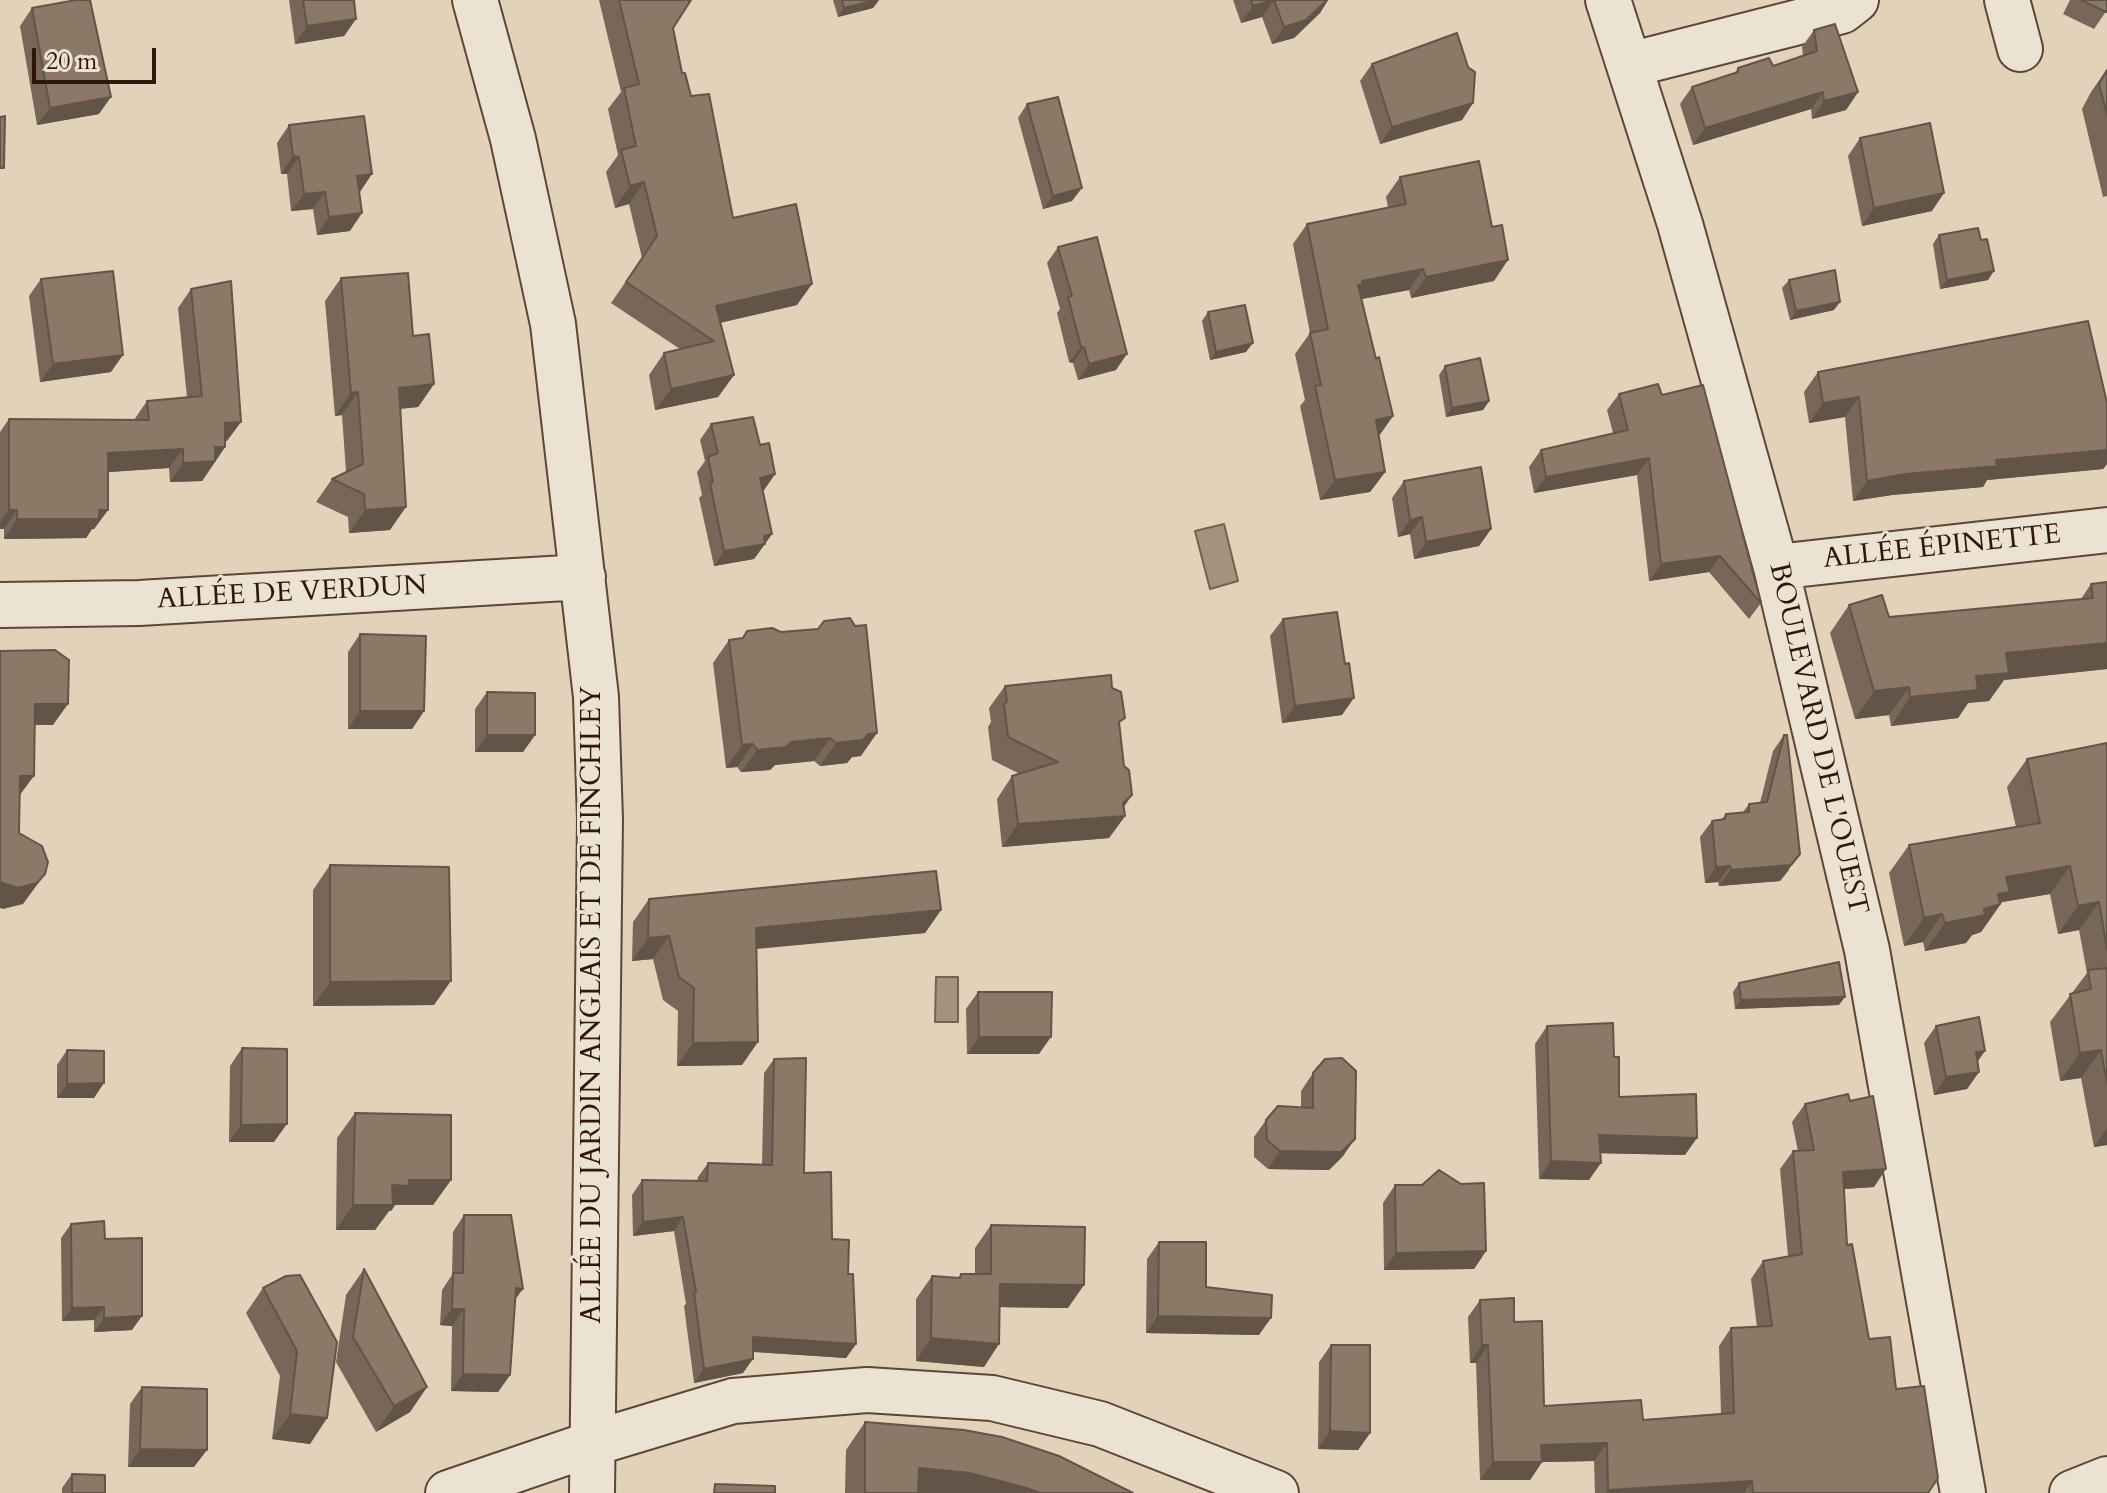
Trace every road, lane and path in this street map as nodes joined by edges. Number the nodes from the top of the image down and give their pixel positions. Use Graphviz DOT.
graph roads {
  1 [pos="475,0"];
  2 [pos="1608,0"];
  3 [pos="1856,0"];
  4 [pos="2007,0"];
  5 [pos="2020,49"];
  6 [pos="1629,65"];
  7 [pos="2107,530"];
  8 [pos="1776,567"];
  9 [pos="583,577"];
  10 [pos="0,605"];
  11 [pos="594,1443"];
  12 [pos="2107,1479"];
  13 [pos="448,1493"];
  14 [pos="592,1493"];
  15 [pos="1276,1493"];
  16 [pos="1963,1493"];
  17 [pos="2072,1493"];
  1 -- 9 [label="street, ALLÉE DU JARDIN ANGLAIS ET DE FINCHLEY"];
  2 -- 6 [label="street, BOULEVARD DE L'OUEST"];
  3 -- 6 [label="street"];
  4 -- 5 [label="street"];
  6 -- 8 [label="street, BOULEVARD DE L'OUEST"];
  7 -- 8 [label="street, ALLÉE ÉPINETTE"];
  8 -- 16 [label="street, BOULEVARD DE L'OUEST"];
  9 -- 10 [label="street, ALLÉE DE VERDUN"];
  9 -- 11 [label="street, ALLÉE DU JARDIN ANGLAIS ET DE FINCHLEY"];
  11 -- 13 [label="street"];
  11 -- 14 [label="street, ALLÉE DU JARDIN ANGLAIS ET DE FINCHLEY"];
  11 -- 15 [label="street"];
  12 -- 17 [label="street"];
}
